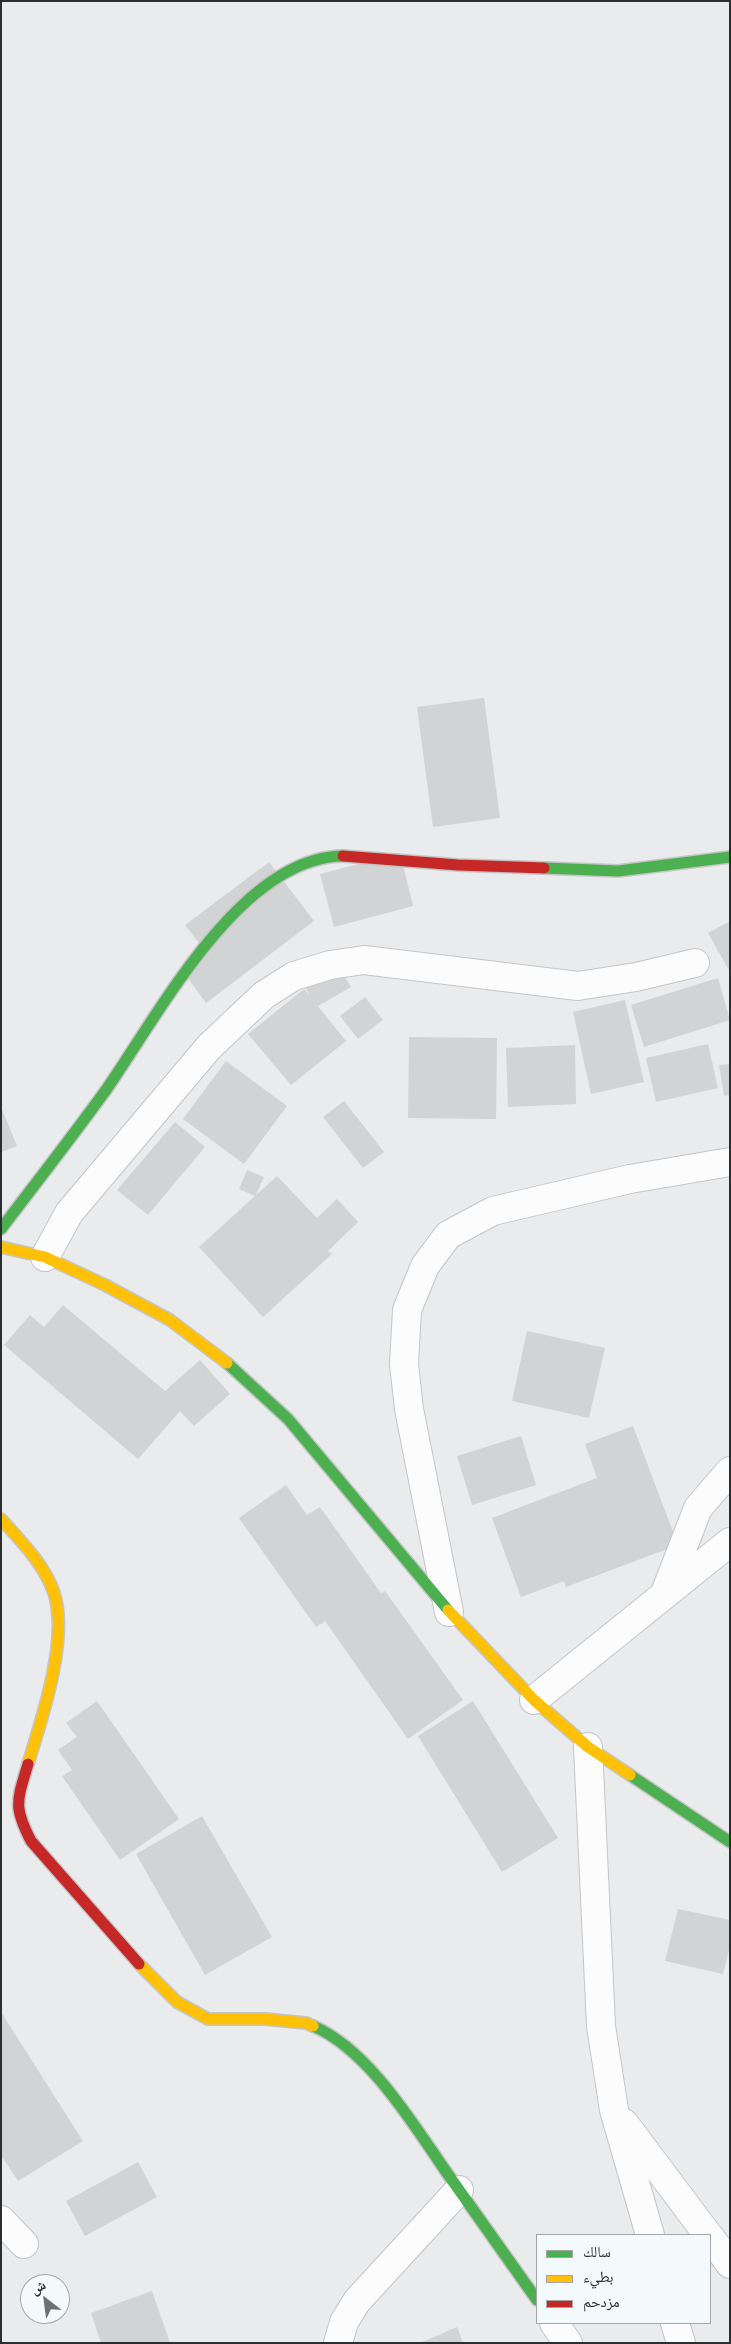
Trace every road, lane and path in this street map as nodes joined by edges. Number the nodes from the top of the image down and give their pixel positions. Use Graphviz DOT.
graph roads {
  1 [pos="730,857"];
  2 [pos="695,963"];
  3 [pos="730,1162"];
  4 [pos="1,1229"];
  5 [pos="1,1248"];
  6 [pos="45,1257"];
  7 [pos="730,1471"];
  8 [pos="1,1520"];
  9 [pos="730,1542"];
  10 [pos="665,1594"];
  11 [pos="449,1612"];
  12 [pos="534,1700"];
  13 [pos="588,1747"];
  14 [pos="730,1842"];
  15 [pos="614,2110"];
  16 [pos="460,2190"];
  17 [pos="1,2220"];
  18 [pos="650,2234"];
  19 [pos="707,2234"];
  20 [pos="711,2239"];
  21 [pos="24,2244"];
  22 [pos="730,2264"];
  23 [pos="536,2299"];
  24 [pos="555,2324"];
  25 [pos="676,2324"];
  26 [pos="338,2343"];
  27 [pos="568,2343"];
  28 [pos="681,2343"];
  1 -- 4 [label="street"];
  2 -- 6 [label="street"];
  3 -- 11 [label="street"];
  5 -- 6 [label="street"];
  6 -- 11 [label="street"];
  7 -- 10 [label="street"];
  8 -- 16 [label="street"];
  9 -- 10 [label="street"];
  10 -- 12 [label="street"];
  11 -- 12 [label="street"];
  12 -- 13 [label="street"];
  13 -- 14 [label="street"];
  13 -- 15 [label="street"];
  15 -- 18 [label="street"];
  15 -- 19 [label="street"];
  16 -- 23 [label="street"];
  16 -- 26 [label="street"];
  17 -- 21 [label="street"];
  20 -- 22 [label="street"];
  24 -- 27 [label="street"];
  25 -- 28 [label="street"];
}
